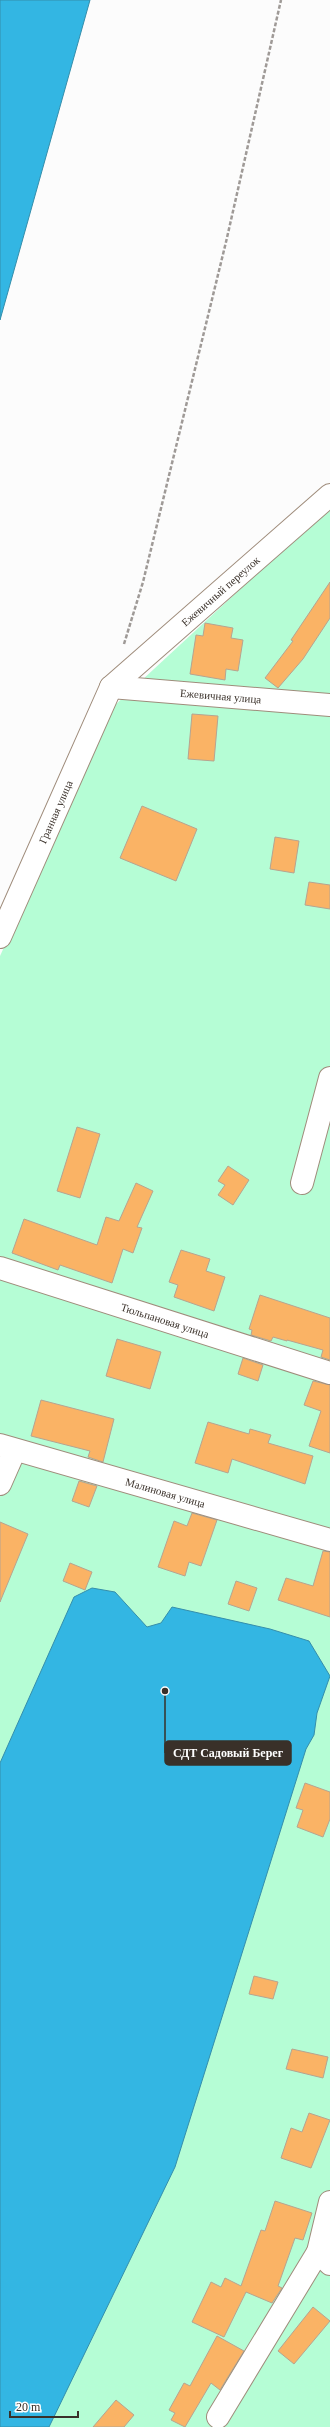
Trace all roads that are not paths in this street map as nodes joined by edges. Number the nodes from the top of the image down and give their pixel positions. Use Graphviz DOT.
graph roads {
  1 [pos="330,495"];
  2 [pos="111,687"];
  3 [pos="330,705"];
  4 [pos="0,937"];
  5 [pos="330,1078"];
  6 [pos="302,1183"];
  7 [pos="0,1268"];
  8 [pos="330,1373"];
  9 [pos="8,1447"];
  10 [pos="0,1484"];
  11 [pos="330,1540"];
  12 [pos="330,2202"];
  13 [pos="324,2258"];
  14 [pos="218,2417"];
  1 -- 2 [label="street, Ежевичный переулок"];
  2 -- 3 [label="street, Ежевичная улица"];
  2 -- 4 [label="street, Гранная улица"];
  5 -- 6 [label="street"];
  7 -- 8 [label="street, Тюльпановая улица"];
  9 -- 10 [label="street"];
  9 -- 11 [label="street, Малиновая улица"];
  12 -- 13 [label="street"];
  13 -- 14 [label="street"];
}
